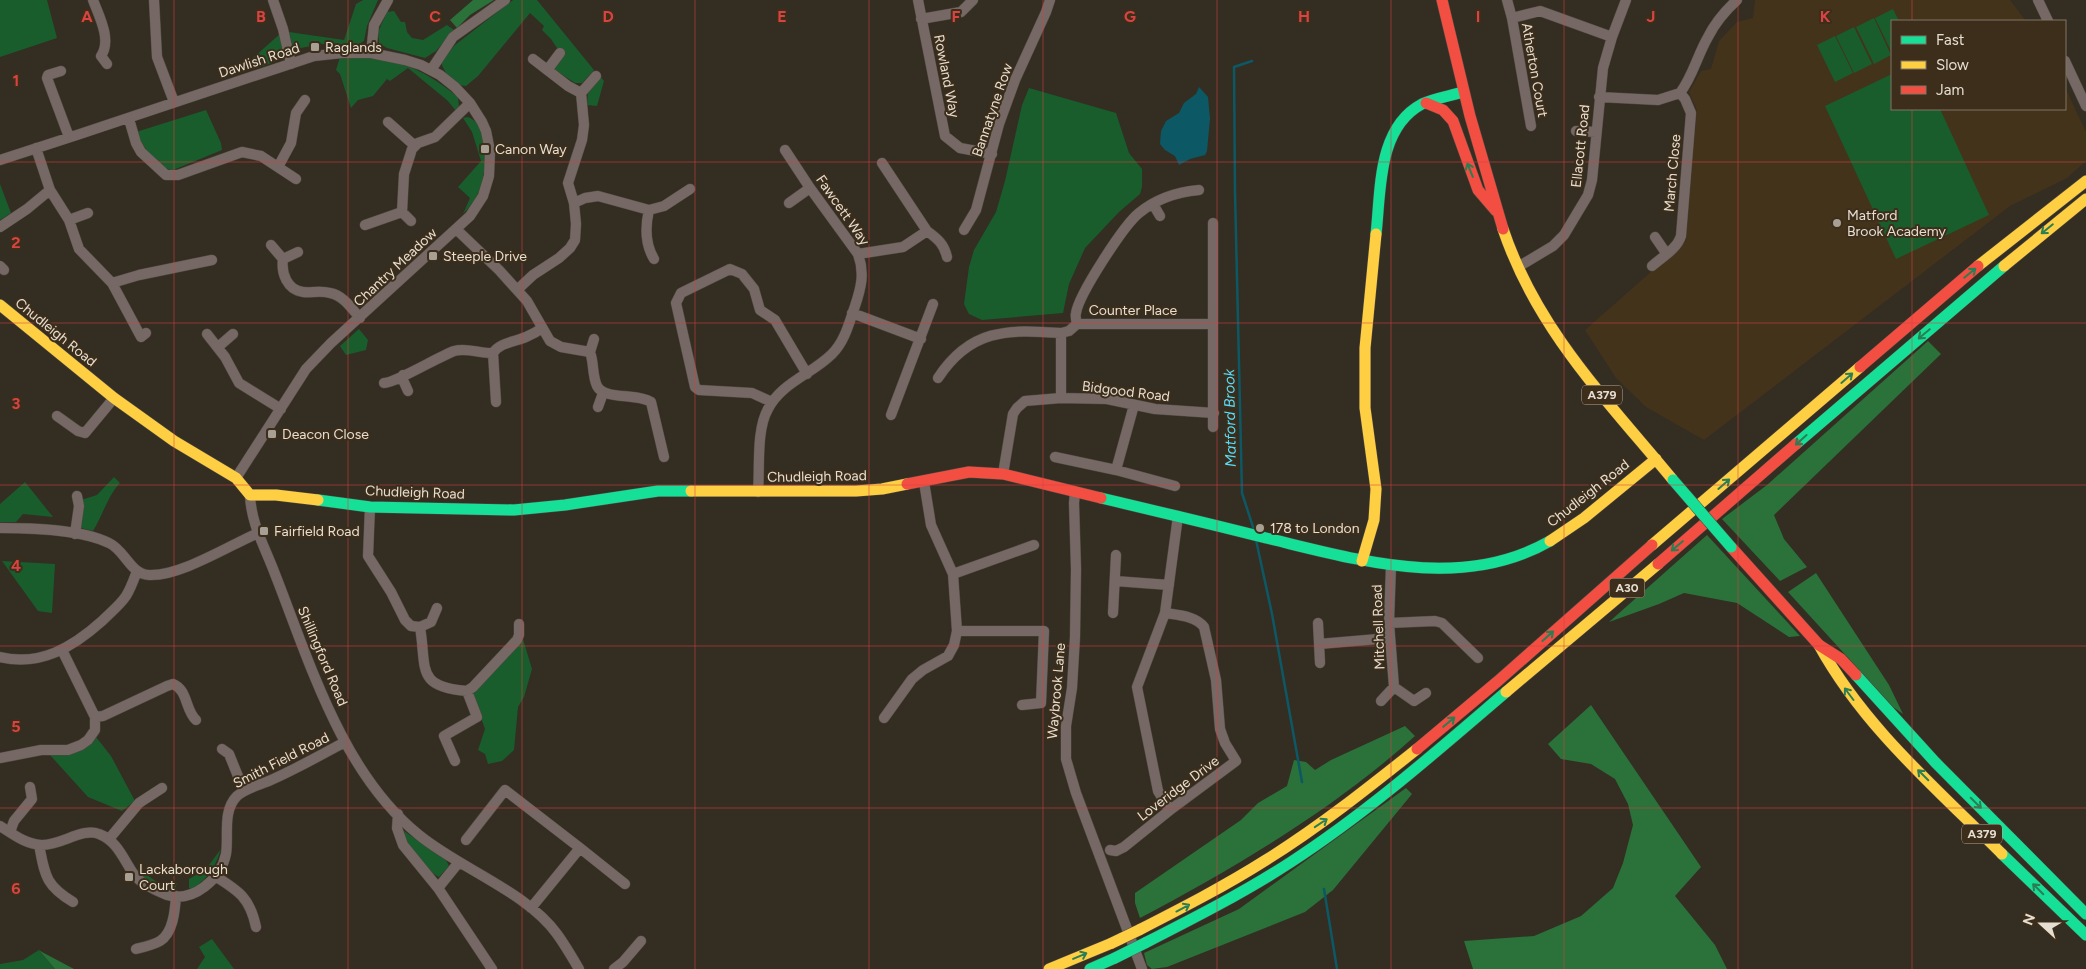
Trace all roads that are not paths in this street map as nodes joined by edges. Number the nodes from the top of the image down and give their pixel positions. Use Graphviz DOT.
graph roads {
  1 [pos="93,0"];
  2 [pos="154,0"];
  3 [pos="273,0"];
  4 [pos="388,0"];
  5 [pos="505,0"];
  6 [pos="918,0"];
  7 [pos="973,0"];
  8 [pos="1050,0"];
  9 [pos="1442,0"];
  10 [pos="1507,0"];
  11 [pos="1626,0"];
  12 [pos="1737,0"];
  13 [pos="2038,0"];
  14 [pos="1512,18"];
  15 [pos="921,19"];
  16 [pos="2048,20"];
  17 [pos="1612,37"];
  18 [pos="371,53"];
  19 [pos="560,53"];
  20 [pos="533,59"];
  21 [pos="2066,63"];
  22 [pos="107,64"];
  23 [pos="290,64"];
  24 [pos="548,69"];
  25 [pos="431,70"];
  26 [pos="61,71"];
  27 [pos="596,76"];
  28 [pos="581,92"];
  29 [pos="1463,92"];
  30 [pos="1680,93"];
  31 [pos="1599,97"];
  32 [pos="305,100"];
  33 [pos="174,102"];
  34 [pos="470,103"];
  35 [pos="1426,103"];
  36 [pos="2086,106"];
  37 [pos="129,119"];
  38 [pos="388,122"];
  39 [pos="1531,126"];
  40 [pos="1576,130"];
  41 [pos="1596,132"];
  42 [pos="69,137"];
  43 [pos="415,146"];
  44 [pos="36,148"];
  45 [pos="785,150"];
  46 [pos="992,154"];
  47 [pos="0,160"];
  48 [pos="882,163"];
  49 [pos="278,168"];
  50 [pos="296,179"];
  51 [pos="2086,181"];
  52 [pos="810,188"];
  53 [pos="690,189"];
  54 [pos="50,190"];
  55 [pos="1199,190"];
  56 [pos="2086,199"];
  57 [pos="574,203"];
  58 [pos="789,203"];
  59 [pos="1153,204"];
  60 [pos="649,210"];
  61 [pos="1496,211"];
  62 [pos="402,212"];
  63 [pos="88,213"];
  64 [pos="1160,216"];
  65 [pos="69,220"];
  66 [pos="411,221"];
  67 [pos="1213,223"];
  68 [pos="365,225"];
  69 [pos="0,227"];
  70 [pos="456,229"];
  71 [pos="964,230"];
  72 [pos="927,231"];
  73 [pos="1655,238"];
  74 [pos="271,245"];
  75 [pos="298,252"];
  76 [pos="1666,253"];
  77 [pos="858,254"];
  78 [pos="947,257"];
  79 [pos="283,259"];
  80 [pos="654,259"];
  81 [pos="212,260"];
  82 [pos="1652,266"];
  83 [pos="1518,267"];
  84 [pos="112,283"];
  85 [pos="517,290"];
  86 [pos="933,304"];
  87 [pos="0,306"];
  88 [pos="852,313"];
  89 [pos="360,318"];
  90 [pos="1077,324"];
  91 [pos="1213,324"];
  92 [pos="542,328"];
  93 [pos="146,333"];
  94 [pos="1061,333"];
  95 [pos="207,334"];
  96 [pos="233,334"];
  97 [pos="594,339"];
  98 [pos="921,339"];
  99 [pos="218,347"];
  100 [pos="590,352"];
  101 [pos="492,353"];
  102 [pos="807,374"];
  103 [pos="403,375"];
  104 [pos="938,378"];
  105 [pos="384,383"];
  106 [pos="408,391"];
  107 [pos="603,393"];
  108 [pos="114,398"];
  109 [pos="1061,398"];
  110 [pos="496,402"];
  111 [pos="772,402"];
  112 [pos="1134,405"];
  113 [pos="598,406"];
  114 [pos="281,409"];
  115 [pos="1214,413"];
  116 [pos="891,415"];
  117 [pos="57,416"];
  118 [pos="1213,427"];
  119 [pos="664,457"];
  120 [pos="1055,458"];
  121 [pos="1656,458"];
  122 [pos="1116,470"];
  123 [pos="1003,474"];
  124 [pos="236,478"];
  125 [pos="924,482"];
  126 [pos="1176,486"];
  127 [pos="758,492"];
  128 [pos="1076,492"];
  129 [pos="250,495"];
  130 [pos="78,496"];
  131 [pos="370,507"];
  132 [pos="1178,516"];
  133 [pos="0,528"];
  134 [pos="258,533"];
  135 [pos="75,534"];
  136 [pos="1034,545"];
  137 [pos="1116,555"];
  138 [pos="1362,561"];
  139 [pos="1391,566"];
  140 [pos="137,571"];
  141 [pos="953,574"];
  142 [pos="1115,581"];
  143 [pos="1169,584"];
  144 [pos="437,608"];
  145 [pos="1113,613"];
  146 [pos="1166,613"];
  147 [pos="1318,623"];
  148 [pos="1389,623"];
  149 [pos="519,624"];
  150 [pos="420,627"];
  151 [pos="957,630"];
  152 [pos="1390,638"];
  153 [pos="1319,644"];
  154 [pos="1819,645"];
  155 [pos="62,650"];
  156 [pos="0,657"];
  157 [pos="1478,658"];
  158 [pos="1320,663"];
  159 [pos="1394,687"];
  160 [pos="467,691"];
  161 [pos="1426,693"];
  162 [pos="1381,701"];
  163 [pos="1022,705"];
  164 [pos="96,717"];
  165 [pos="884,718"];
  166 [pos="196,720"];
  167 [pos="345,742"];
  168 [pos="222,748"];
  169 [pos="0,758"];
  170 [pos="455,761"];
  171 [pos="30,787"];
  172 [pos="162,788"];
  173 [pos="244,791"];
  174 [pos="1170,810"];
  175 [pos="398,814"];
  176 [pos="0,826"];
  177 [pos="10,832"];
  178 [pos="109,839"];
  179 [pos="466,840"];
  180 [pos="39,845"];
  181 [pos="580,848"];
  182 [pos="1110,850"];
  183 [pos="460,862"];
  184 [pos="215,876"];
  185 [pos="624,884"];
  186 [pos="438,888"];
  187 [pos="176,896"];
  188 [pos="73,902"];
  189 [pos="531,908"];
  190 [pos="2086,914"];
  191 [pos="256,927"];
  192 [pos="2086,935"];
  193 [pos="641,940"];
  194 [pos="136,949"];
  195 [pos="492,969"];
  196 [pos="579,969"];
  197 [pos="614,969"];
  198 [pos="1049,969"];
  199 [pos="1090,969"];
  200 [pos="1142,969"];
  1 -- 22 [label="street"];
  2 -- 33 [label="street"];
  3 -- 23 [label="street"];
  4 -- 18 [label="street"];
  5 -- 25 [label="street"];
  6 -- 15 [label="street, Rowland Way"];
  7 -- 15 [label="street"];
  8 -- 46 [label="street, Bannatyne Row"];
  9 -- 29 [label="main road, A379"];
  10 -- 14 [label="street, Atherton Court"];
  11 -- 17 [label="street, Ellacott Road"];
  12 -- 30 [label="street"];
  13 -- 16 [label="street"];
  14 -- 17 [label="street"];
  14 -- 39 [label="street, Atherton Court"];
  15 -- 46 [label="street, Rowland Way"];
  17 -- 31 [label="street, Ellacott Road"];
  18 -- 23 [label="street, Dawlish Road"];
  18 -- 25 [label="street, Dawlish Road"];
  19 -- 24 [label="street"];
  20 -- 24 [label="street"];
  21 -- 36 [label="street"];
  23 -- 33 [label="street, Dawlish Road"];
  24 -- 28 [label="street"];
  25 -- 34 [label="street, Chantry Meadow"];
  26 -- 42 [label="street"];
  27 -- 28 [label="street"];
  28 -- 57 [label="street"];
  29 -- 35 [label="main road"];
  29 -- 61 [label="main road, A379"];
  30 -- 31 [label="street"];
  30 -- 76 [label="street, March Close"];
  31 -- 41 [label="street, Ellacott Road"];
  32 -- 49 [label="street"];
  33 -- 37 [label="street, Dawlish Road"];
  34 -- 43 [label="street"];
  34 -- 70 [label="street, Chantry Meadow"];
  61 -- 35 [label="main road, one-way"];
  35 -- 138 [label="main road"];
  37 -- 42 [label="street, Dawlish Road"];
  37 -- 49 [label="street"];
  38 -- 43 [label="street"];
  40 -- 41 [label="street"];
  41 -- 83 [label="street, Ellacott Road"];
  42 -- 44 [label="street, Dawlish Road"];
  43 -- 62 [label="street"];
  44 -- 47 [label="street, Dawlish Road"];
  44 -- 54 [label="street"];
  45 -- 52 [label="street, Fawcett Way"];
  46 -- 71 [label="street, Bannatyne Row"];
  48 -- 72 [label="street"];
  49 -- 50 [label="street"];
  198 -- 51 [label="main road, A30, one-way, bridge"];
  52 -- 58 [label="street"];
  52 -- 77 [label="street, Fawcett Way"];
  53 -- 60 [label="street"];
  54 -- 65 [label="street"];
  54 -- 69 [label="street"];
  55 -- 59 [label="street"];
  56 -- 199 [label="main road, A30, one-way, bridge"];
  57 -- 60 [label="street"];
  57 -- 85 [label="street"];
  59 -- 64 [label="street"];
  59 -- 90 [label="street"];
  60 -- 80 [label="street"];
  61 -- 83 [label="main road, A379"];
  62 -- 66 [label="street"];
  62 -- 68 [label="street"];
  63 -- 65 [label="street"];
  65 -- 84 [label="street"];
  67 -- 91 [label="street"];
  70 -- 85 [label="street"];
  70 -- 89 [label="street, Chantry Meadow"];
  72 -- 77 [label="street"];
  72 -- 78 [label="street"];
  73 -- 76 [label="street"];
  74 -- 79 [label="street"];
  75 -- 79 [label="street"];
  76 -- 82 [label="street, March Close"];
  77 -- 88 [label="street, Fawcett Way"];
  79 -- 89 [label="street"];
  81 -- 84 [label="street"];
  83 -- 121 [label="main road, A379"];
  84 -- 93 [label="street"];
  85 -- 92 [label="street"];
  86 -- 98 [label="street"];
  87 -- 108 [label="main road, Chudleigh Road"];
  88 -- 98 [label="street"];
  88 -- 102 [label="street, Fawcett Way"];
  89 -- 114 [label="street, Chantry Meadow"];
  90 -- 91 [label="street, Counter Place"];
  90 -- 94 [label="street, Counter Place"];
  91 -- 115 [label="street"];
  92 -- 100 [label="street"];
  92 -- 101 [label="street"];
  94 -- 104 [label="street"];
  94 -- 109 [label="street"];
  95 -- 99 [label="street"];
  96 -- 99 [label="street"];
  97 -- 100 [label="street"];
  98 -- 116 [label="street"];
  99 -- 114 [label="street"];
  100 -- 107 [label="street"];
  101 -- 103 [label="street"];
  101 -- 110 [label="street"];
  102 -- 111 [label="street, Fawcett Way"];
  102 -- 111 [label="street"];
  103 -- 105 [label="street"];
  103 -- 106 [label="street"];
  107 -- 113 [label="street"];
  107 -- 119 [label="street"];
  108 -- 117 [label="street"];
  108 -- 124 [label="main road, Chudleigh Road"];
  109 -- 112 [label="street, Bidgood Road"];
  109 -- 123 [label="street, Bidgood Road"];
  111 -- 127 [label="street, Fawcett Way"];
  112 -- 115 [label="street, Bidgood Road"];
  112 -- 122 [label="street"];
  114 -- 124 [label="street, Chantry Meadow"];
  115 -- 118 [label="street"];
  120 -- 122 [label="street"];
  121 -- 139 [label="main road, Chudleigh Road"];
  121 -- 154 [label="main road, A379, bridge"];
  122 -- 126 [label="street"];
  123 -- 125 [label="main road, Chudleigh Road"];
  123 -- 128 [label="main road, Chudleigh Road"];
  124 -- 129 [label="main road, Chudleigh Road"];
  125 -- 127 [label="main road, Chudleigh Road"];
  125 -- 141 [label="street"];
  127 -- 131 [label="main road, Chudleigh Road"];
  128 -- 132 [label="main road, Chudleigh Road"];
  128 -- 200 [label="street, Waybrook Lane"];
  129 -- 131 [label="main road, Chudleigh Road"];
  129 -- 134 [label="street, Shillingford Road"];
  130 -- 135 [label="street"];
  131 -- 150 [label="street"];
  132 -- 138 [label="main road, Chudleigh Road"];
  132 -- 143 [label="street"];
  133 -- 135 [label="street"];
  134 -- 140 [label="street"];
  134 -- 167 [label="street, Shillingford Road"];
  135 -- 140 [label="street"];
  136 -- 141 [label="street"];
  137 -- 142 [label="street"];
  138 -- 139 [label="main road, Chudleigh Road"];
  139 -- 148 [label="street, Mitchell Road"];
  140 -- 155 [label="street"];
  141 -- 151 [label="street"];
  142 -- 143 [label="street"];
  142 -- 145 [label="street"];
  143 -- 146 [label="street"];
  144 -- 150 [label="street"];
  146 -- 174 [label="street"];
  146 -- 174 [label="street, Loveridge Drive"];
  147 -- 153 [label="street"];
  148 -- 152 [label="street, Mitchell Road"];
  148 -- 157 [label="street"];
  149 -- 160 [label="street"];
  150 -- 160 [label="street"];
  151 -- 163 [label="street"];
  151 -- 165 [label="street"];
  152 -- 153 [label="street"];
  152 -- 159 [label="street, Mitchell Road"];
  153 -- 158 [label="street"];
  154 -- 190 [label="main road, A379, one-way"];
  192 -- 154 [label="main road, A379, one-way"];
  155 -- 156 [label="street"];
  155 -- 164 [label="street"];
  159 -- 161 [label="street, Mitchell Road"];
  159 -- 162 [label="street, Mitchell Road"];
  160 -- 170 [label="street"];
  164 -- 166 [label="street"];
  164 -- 169 [label="street"];
  167 -- 173 [label="street, Smith Field Road"];
  167 -- 175 [label="street, Shillingford Road"];
  168 -- 173 [label="street"];
  171 -- 177 [label="street"];
  172 -- 178 [label="street"];
  173 -- 184 [label="street, Smith Field Road"];
  174 -- 182 [label="street, Loveridge Drive"];
  175 -- 183 [label="street, Shillingford Road"];
  175 -- 186 [label="street"];
  176 -- 177 [label="street"];
  177 -- 180 [label="street"];
  178 -- 180 [label="street"];
  178 -- 187 [label="street"];
  179 -- 181 [label="street"];
  180 -- 188 [label="street"];
  181 -- 185 [label="street"];
  181 -- 189 [label="street"];
  183 -- 186 [label="street"];
  183 -- 189 [label="street, Shillingford Road"];
  184 -- 187 [label="street, Smith Field Road"];
  184 -- 191 [label="street"];
  186 -- 195 [label="street"];
  187 -- 194 [label="street"];
  189 -- 196 [label="street, Shillingford Road"];
  193 -- 197 [label="street"];
}
